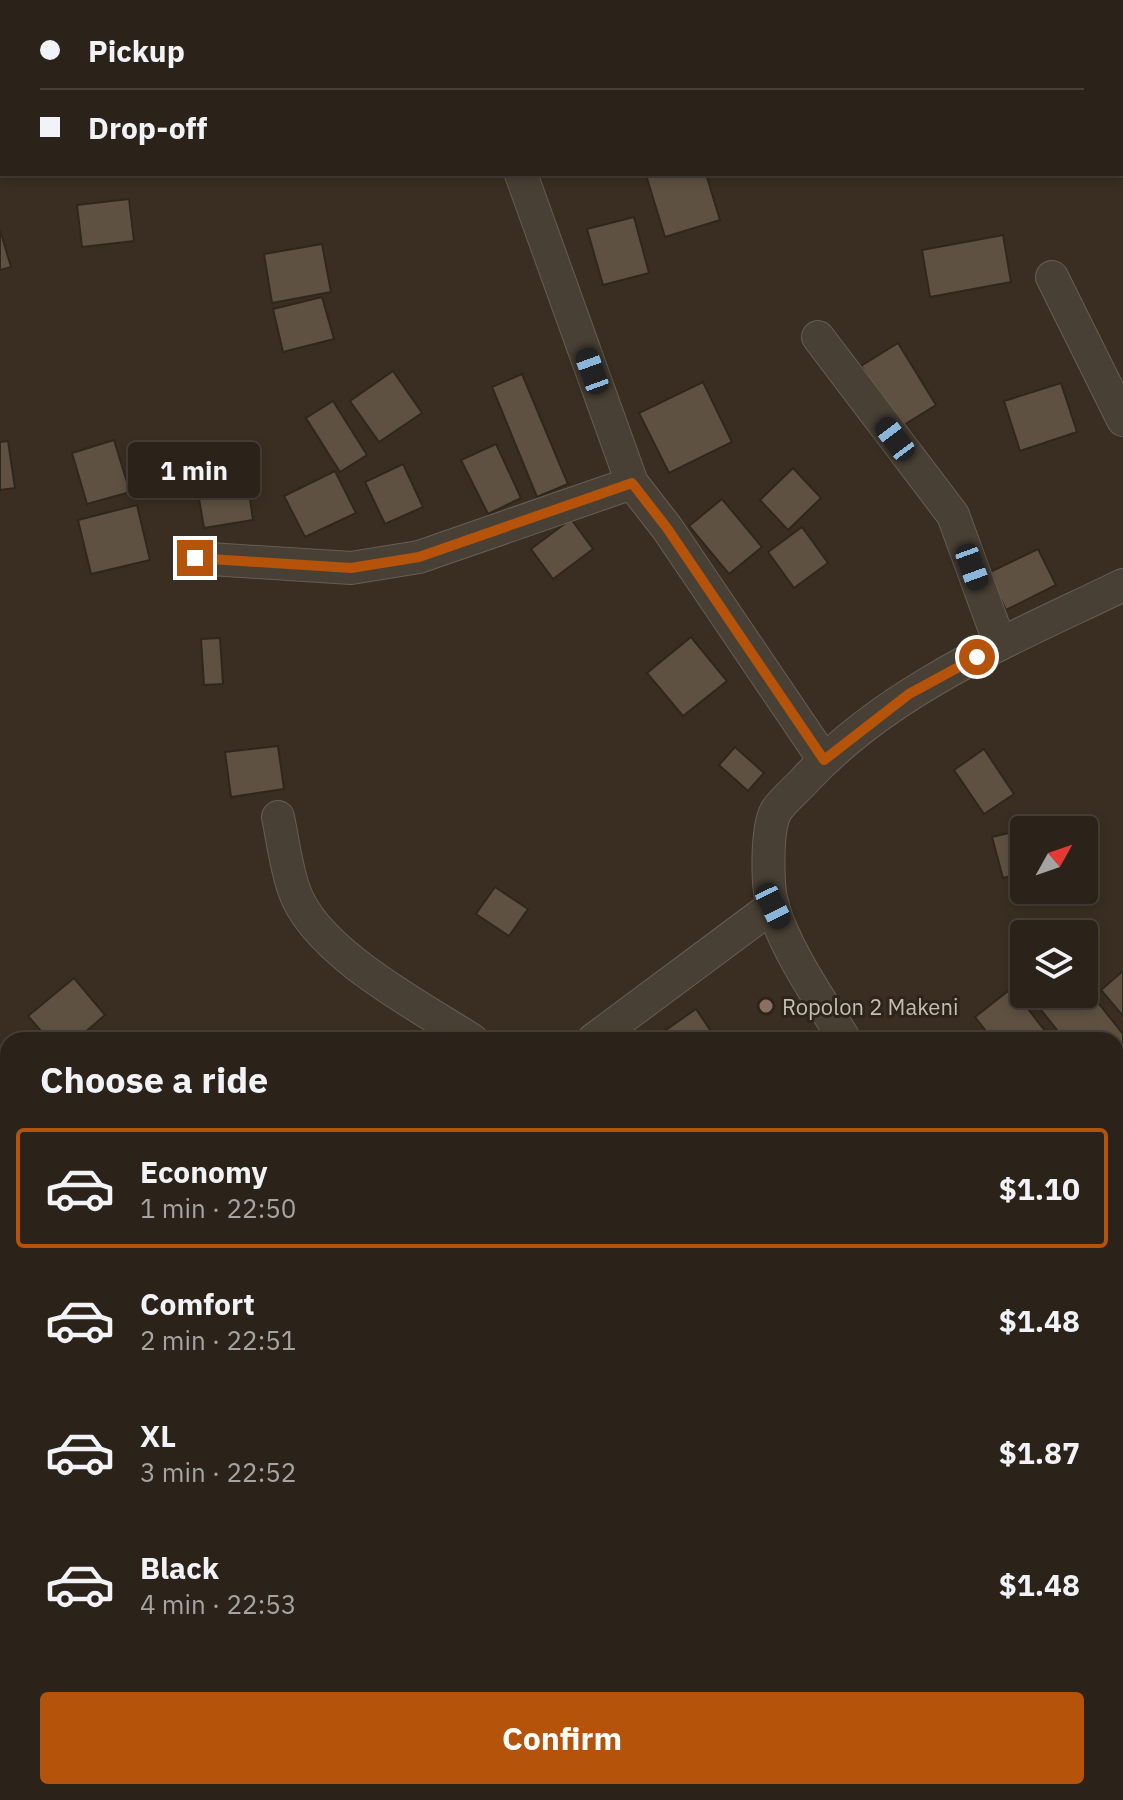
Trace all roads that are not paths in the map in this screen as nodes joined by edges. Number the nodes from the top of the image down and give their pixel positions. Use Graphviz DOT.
graph roads {
  1 [pos="522,176"];
  2 [pos="1052,277"];
  3 [pos="818,337"];
  4 [pos="1123,420"];
  5 [pos="632,483"];
  6 [pos="195,558"];
  7 [pos="1123,585"];
  8 [pos="1000,644"];
  9 [pos="824,760"];
  10 [pos="278,817"];
  11 [pos="773,906"];
  12 [pos="460,1032"];
  13 [pos="604,1032"];
  14 [pos="840,1032"];
  1 -- 5 [label="street"];
  2 -- 4 [label="street"];
  3 -- 8 [label="street"];
  5 -- 6 [label="street"];
  5 -- 9 [label="street"];
  7 -- 8 [label="street"];
  8 -- 9 [label="street"];
  9 -- 11 [label="street"];
  10 -- 12 [label="street"];
  11 -- 13 [label="street"];
  11 -- 14 [label="street"];
}
